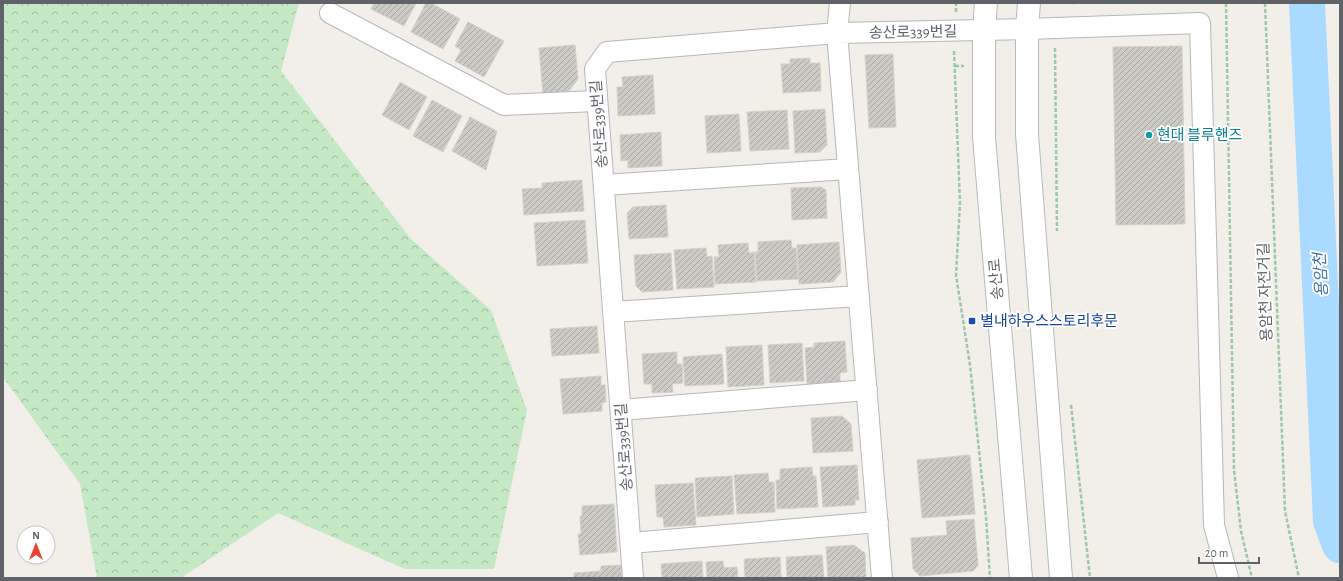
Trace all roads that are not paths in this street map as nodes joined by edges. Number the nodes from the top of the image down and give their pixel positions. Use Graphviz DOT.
graph roads {
  1 [pos="840,3"];
  2 [pos="986,3"];
  3 [pos="1029,3"];
  4 [pos="330,13"];
  5 [pos="1027,29"];
  6 [pos="984,30"];
  7 [pos="837,33"];
  8 [pos="597,101"];
  9 [pos="848,169"];
  10 [pos="604,185"];
  11 [pos="859,296"];
  12 [pos="613,312"];
  13 [pos="867,390"];
  14 [pos="621,410"];
  15 [pos="878,522"];
  16 [pos="631,543"];
  17 [pos="633,578"];
  18 [pos="882,578"];
  19 [pos="1021,578"];
  20 [pos="1061,578"];
  21 [pos="1228,578"];
  1 -- 7 [label="street"];
  2 -- 6 [label="street, 송산로"];
  3 -- 5 [label="street"];
  4 -- 8 [label="street"];
  5 -- 6 [label="street, 송산로339번길"];
  5 -- 20 [label="street"];
  5 -- 21 [label="street, 송산로339번길"];
  6 -- 7 [label="street, 송산로339번길"];
  6 -- 19 [label="street, 송산로"];
  7 -- 8 [label="street, 송산로339번길"];
  7 -- 9 [label="street"];
  8 -- 10 [label="street, 송산로339번길"];
  9 -- 10 [label="street"];
  9 -- 11 [label="street"];
  10 -- 12 [label="street, 송산로339번길"];
  11 -- 12 [label="street"];
  11 -- 13 [label="street"];
  12 -- 14 [label="street, 송산로339번길"];
  13 -- 14 [label="street"];
  13 -- 15 [label="street"];
  14 -- 16 [label="street, 송산로339번길"];
  15 -- 16 [label="street"];
  15 -- 18 [label="street"];
  16 -- 17 [label="street, 송산로339번길"];
}
